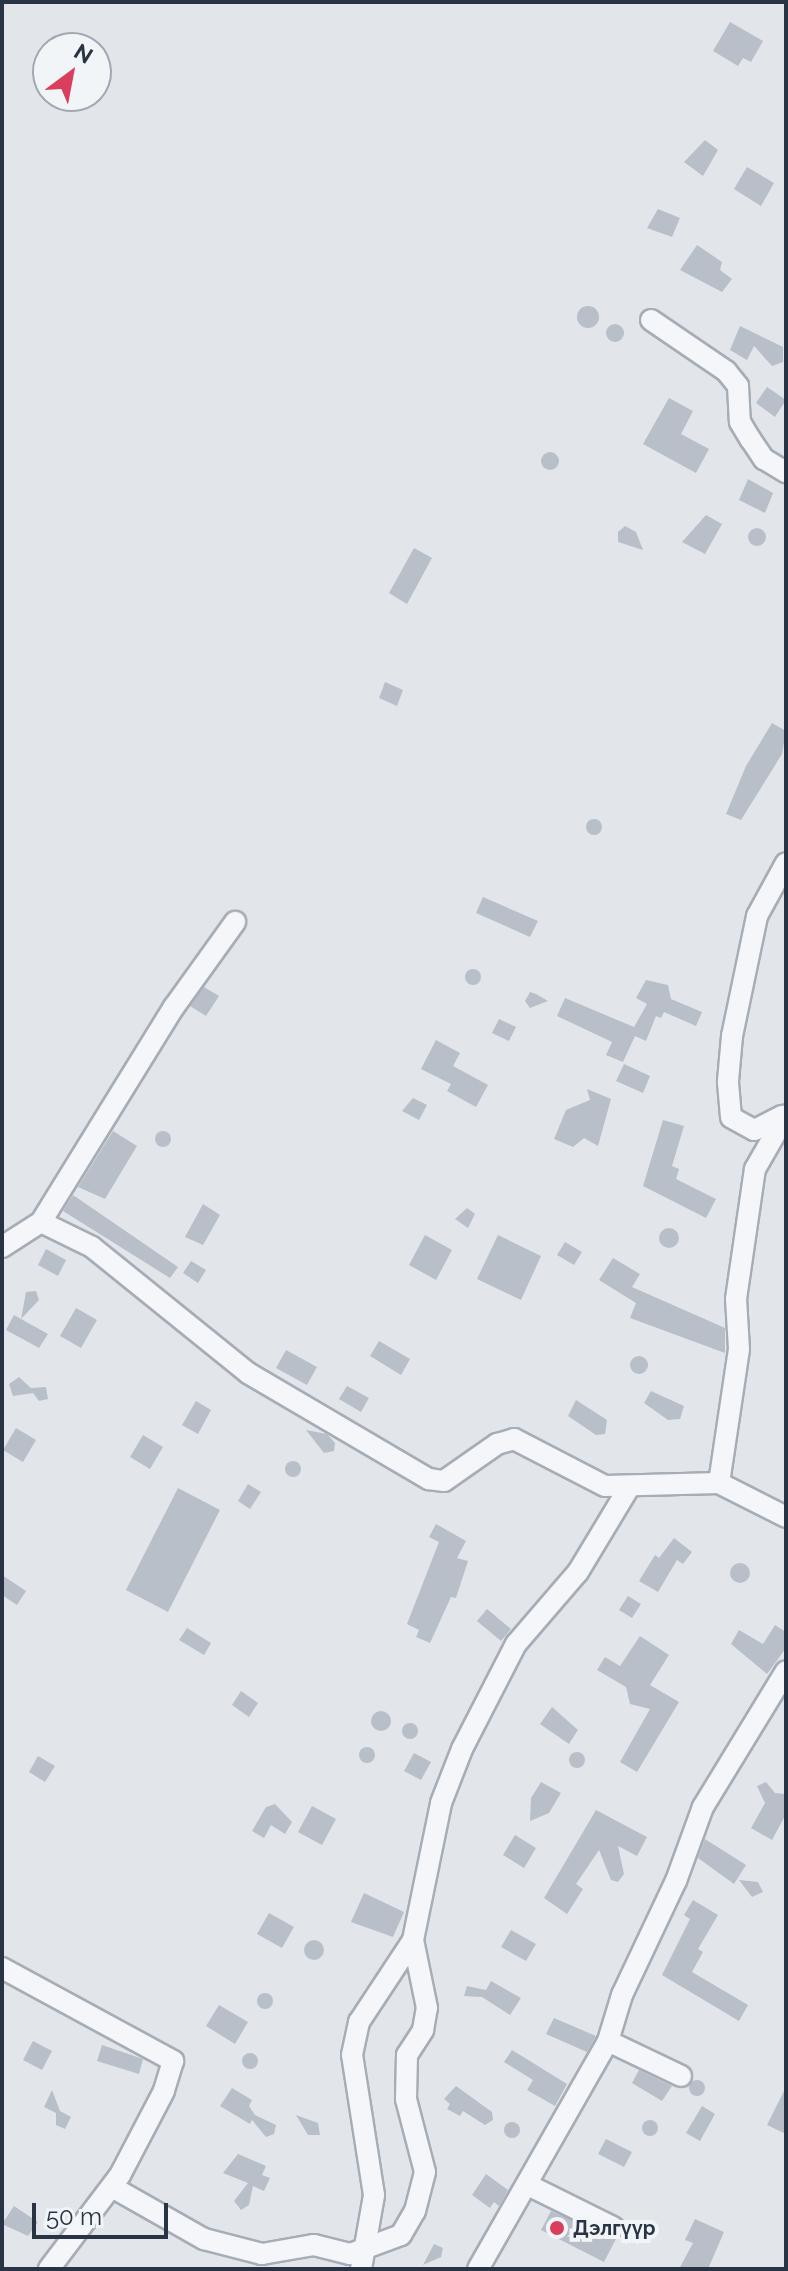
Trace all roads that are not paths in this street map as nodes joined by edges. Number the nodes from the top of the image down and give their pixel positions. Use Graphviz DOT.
graph roads {
  1 [pos="651,320"];
  2 [pos="786,472"];
  3 [pos="786,863"];
  4 [pos="235,922"];
  5 [pos="784,1115"];
  6 [pos="41,1222"];
  7 [pos="2,1247"];
  8 [pos="719,1483"];
  9 [pos="628,1489"];
  10 [pos="786,1517"];
  11 [pos="786,1671"];
  12 [pos="413,1940"];
  13 [pos="2,1968"];
  14 [pos="608,2041"];
  15 [pos="681,2076"];
  16 [pos="528,2185"];
  17 [pos="112,2187"];
  18 [pos="613,2227"];
  19 [pos="365,2248"];
  20 [pos="49,2269"];
  21 [pos="361,2269"];
  22 [pos="478,2269"];
  1 -- 2 [label="street"];
  3 -- 5 [label="street"];
  4 -- 6 [label="street"];
  5 -- 8 [label="street"];
  6 -- 7 [label="street"];
  6 -- 9 [label="street"];
  8 -- 9 [label="street"];
  8 -- 10 [label="street"];
  9 -- 12 [label="street"];
  11 -- 14 [label="street"];
  12 -- 19 [label="street"];
  12 -- 19 [label="street"];
  13 -- 17 [label="street"];
  14 -- 15 [label="street"];
  14 -- 16 [label="street"];
  16 -- 18 [label="street"];
  16 -- 22 [label="street"];
  17 -- 19 [label="street"];
  17 -- 20 [label="street"];
  19 -- 21 [label="street"];
}
